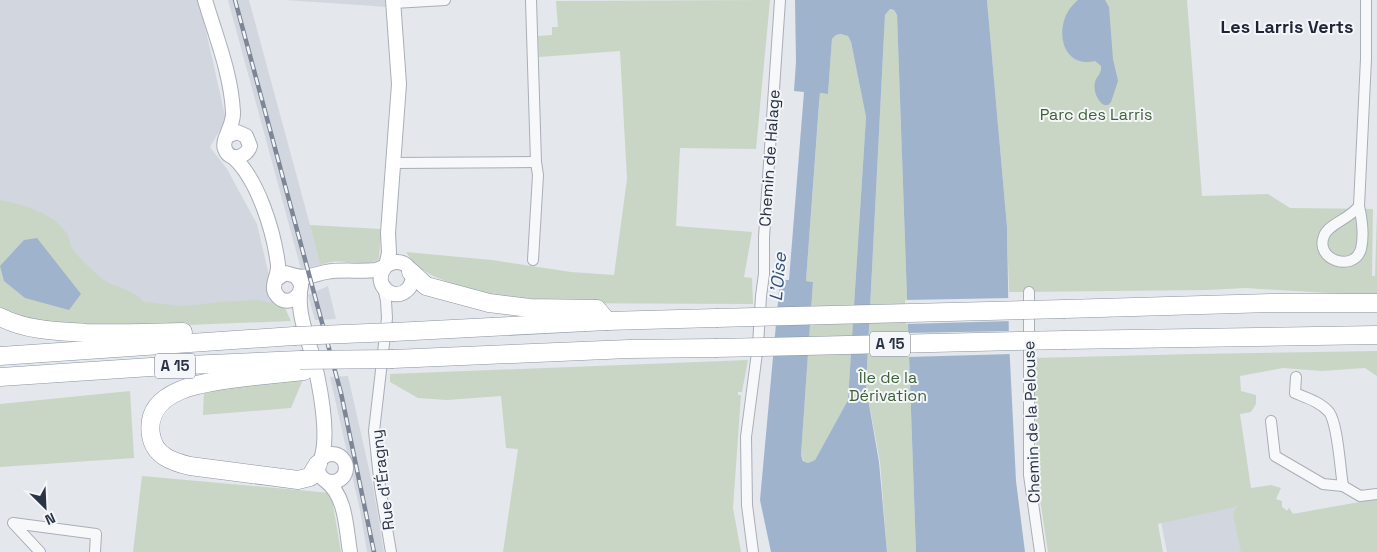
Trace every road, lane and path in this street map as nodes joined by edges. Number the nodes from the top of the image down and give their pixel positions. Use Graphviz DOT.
graph roads {
  1 [pos="205,0"];
  2 [pos="212,0"];
  3 [pos="444,0"];
  4 [pos="531,0"];
  5 [pos="780,0"];
  6 [pos="1366,0"];
  7 [pos="394,1"];
  8 [pos="227,136"];
  9 [pos="248,144"];
  10 [pos="233,157"];
  11 [pos="536,162"];
  12 [pos="394,164"];
  13 [pos="1359,206"];
  14 [pos="390,218"];
  15 [pos="533,260"];
  16 [pos="386,266"];
  17 [pos="410,270"];
  18 [pos="295,275"];
  19 [pos="277,279"];
  20 [pos="383,287"];
  21 [pos="407,290"];
  22 [pos="300,292"];
  23 [pos="1029,292"];
  24 [pos="282,299"];
  25 [pos="1377,302"];
  26 [pos="0,317"];
  27 [pos="607,321"];
  28 [pos="391,325"];
  29 [pos="300,334"];
  30 [pos="1377,335"];
  31 [pos="238,339"];
  32 [pos="0,356"];
  33 [pos="302,366"];
  34 [pos="50,373"];
  35 [pos="0,377"];
  36 [pos="1296,378"];
  37 [pos="0,384"];
  38 [pos="324,417"];
  39 [pos="1271,421"];
  40 [pos="343,458"];
  41 [pos="320,462"];
  42 [pos="345,474"];
  43 [pos="326,481"];
  44 [pos="1343,486"];
  45 [pos="1377,494"];
  46 [pos="341,506"];
  47 [pos="40,552"];
  48 [pos="95,552"];
  49 [pos="350,552"];
  50 [pos="391,552"];
  51 [pos="753,552"];
  52 [pos="1040,552"];
  1 -- 8 [label="main road"];
  2 -- 9 [label="main road"];
  3 -- 7 [label="street"];
  4 -- 11 [label="street"];
  5 -- 51 [label="street, Chemin de Halage"];
  6 -- 13 [label="street"];
  7 -- 12 [label="main road"];
  8 -- 9 [label="main road"];
  8 -- 10 [label="main road"];
  9 -- 10 [label="main road"];
  9 -- 18 [label="main road"];
  10 -- 19 [label="main road"];
  11 -- 12 [label="street"];
  11 -- 15 [label="street"];
  12 -- 14 [label="main road"];
  13 -- 13 [label="street"];
  14 -- 16 [label="main road"];
  14 -- 17 [label="main road"];
  16 -- 17 [label="main road"];
  16 -- 18 [label="main road"];
  16 -- 20 [label="main road"];
  17 -- 21 [label="main road"];
  17 -- 27 [label="highway"];
  18 -- 19 [label="main road"];
  18 -- 22 [label="main road"];
  19 -- 24 [label="main road"];
  20 -- 21 [label="main road"];
  20 -- 22 [label="main road"];
  20 -- 28 [label="street, Rue d'Éragny"];
  21 -- 28 [label="street, Rue d'Éragny"];
  22 -- 24 [label="main road"];
  22 -- 29 [label="main road"];
  23 -- 52 [label="street, Chemin de la Pelouse"];
  24 -- 29 [label="main road"];
  25 -- 27 [label="highway, A 15, bridge"];
  26 -- 31 [label="highway"];
  27 -- 28 [label="highway, A 15"];
  28 -- 29 [label="highway, A 15, bridge"];
  28 -- 50 [label="street, Rue d'Éragny"];
  29 -- 31 [label="highway, A 15"];
  29 -- 38 [label="main road"];
  30 -- 33 [label="highway, A 15, bridge"];
  31 -- 32 [label="highway, A 15"];
  33 -- 34 [label="highway, A 15"];
  33 -- 41 [label="highway"];
  34 -- 35 [label="highway, A 15"];
  34 -- 37 [label="highway"];
  36 -- 44 [label="street"];
  38 -- 40 [label="main road"];
  38 -- 41 [label="main road"];
  39 -- 44 [label="street"];
  40 -- 41 [label="main road"];
  40 -- 42 [label="main road"];
  41 -- 43 [label="main road"];
  42 -- 43 [label="main road"];
  42 -- 46 [label="main road"];
  43 -- 46 [label="main road"];
  44 -- 45 [label="street"];
  46 -- 49 [label="main road"];
  47 -- 48 [label="street"];
}
